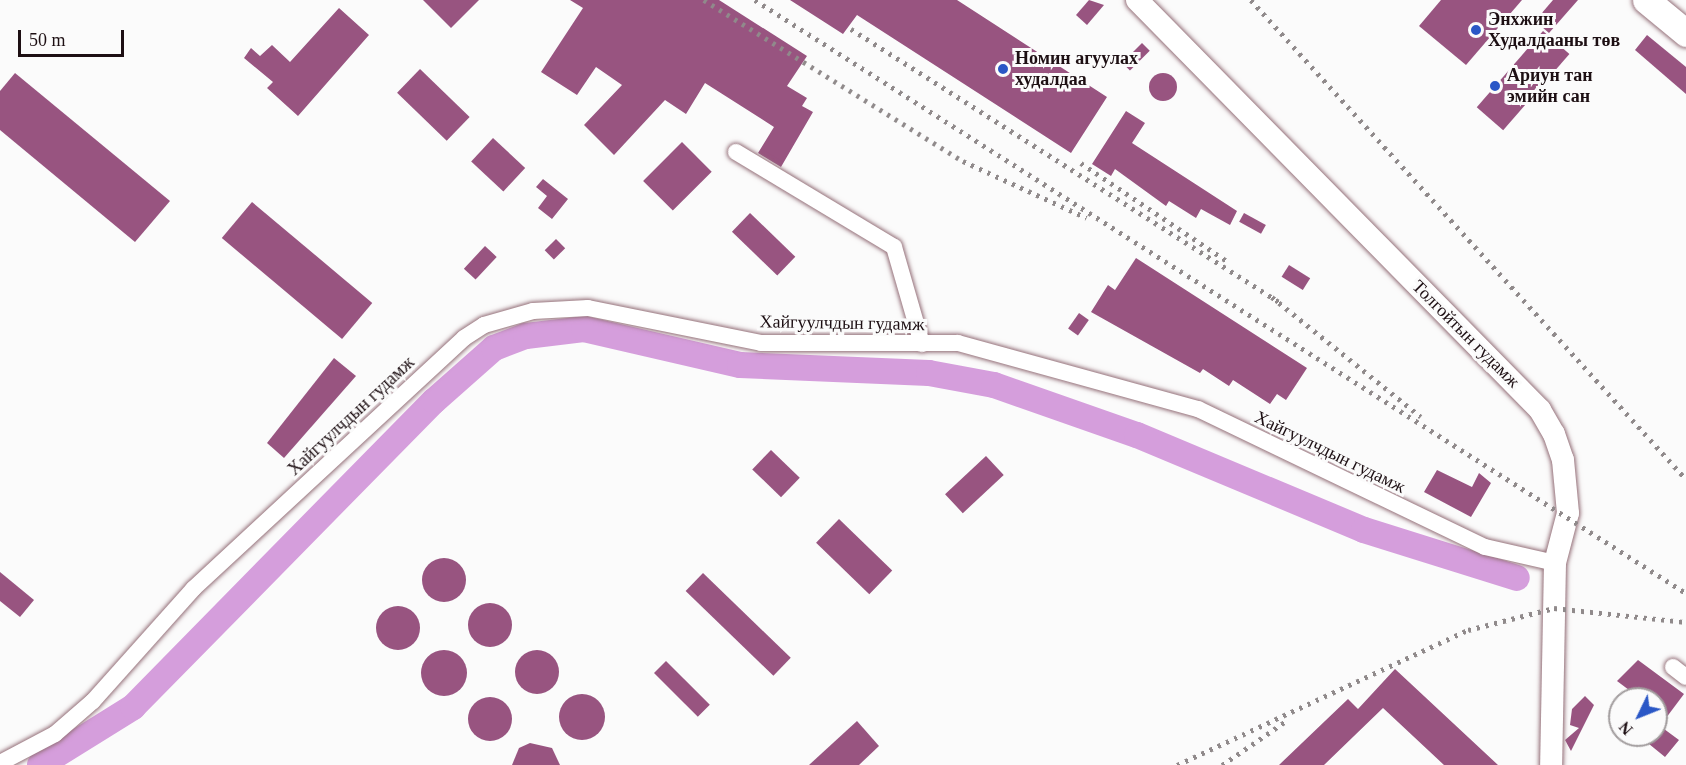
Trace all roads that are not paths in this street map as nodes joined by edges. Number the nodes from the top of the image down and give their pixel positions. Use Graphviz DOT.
graph roads {
  1 [pos="1137,0"];
  2 [pos="1646,0"];
  3 [pos="1686,33"];
  4 [pos="736,152"];
  5 [pos="922,344"];
  6 [pos="1555,563"];
  7 [pos="0,763"];
  8 [pos="1551,765"];
  1 -- 6 [label="main road, Толгойтын гудамж"];
  2 -- 3 [label="highway"];
  4 -- 5 [label="street"];
  5 -- 6 [label="street, Хайгуулчдын гудамж"];
  5 -- 7 [label="street, Хайгуулчдын гудамж"];
  6 -- 8 [label="main road, Толгойтын гудамж"];
}
